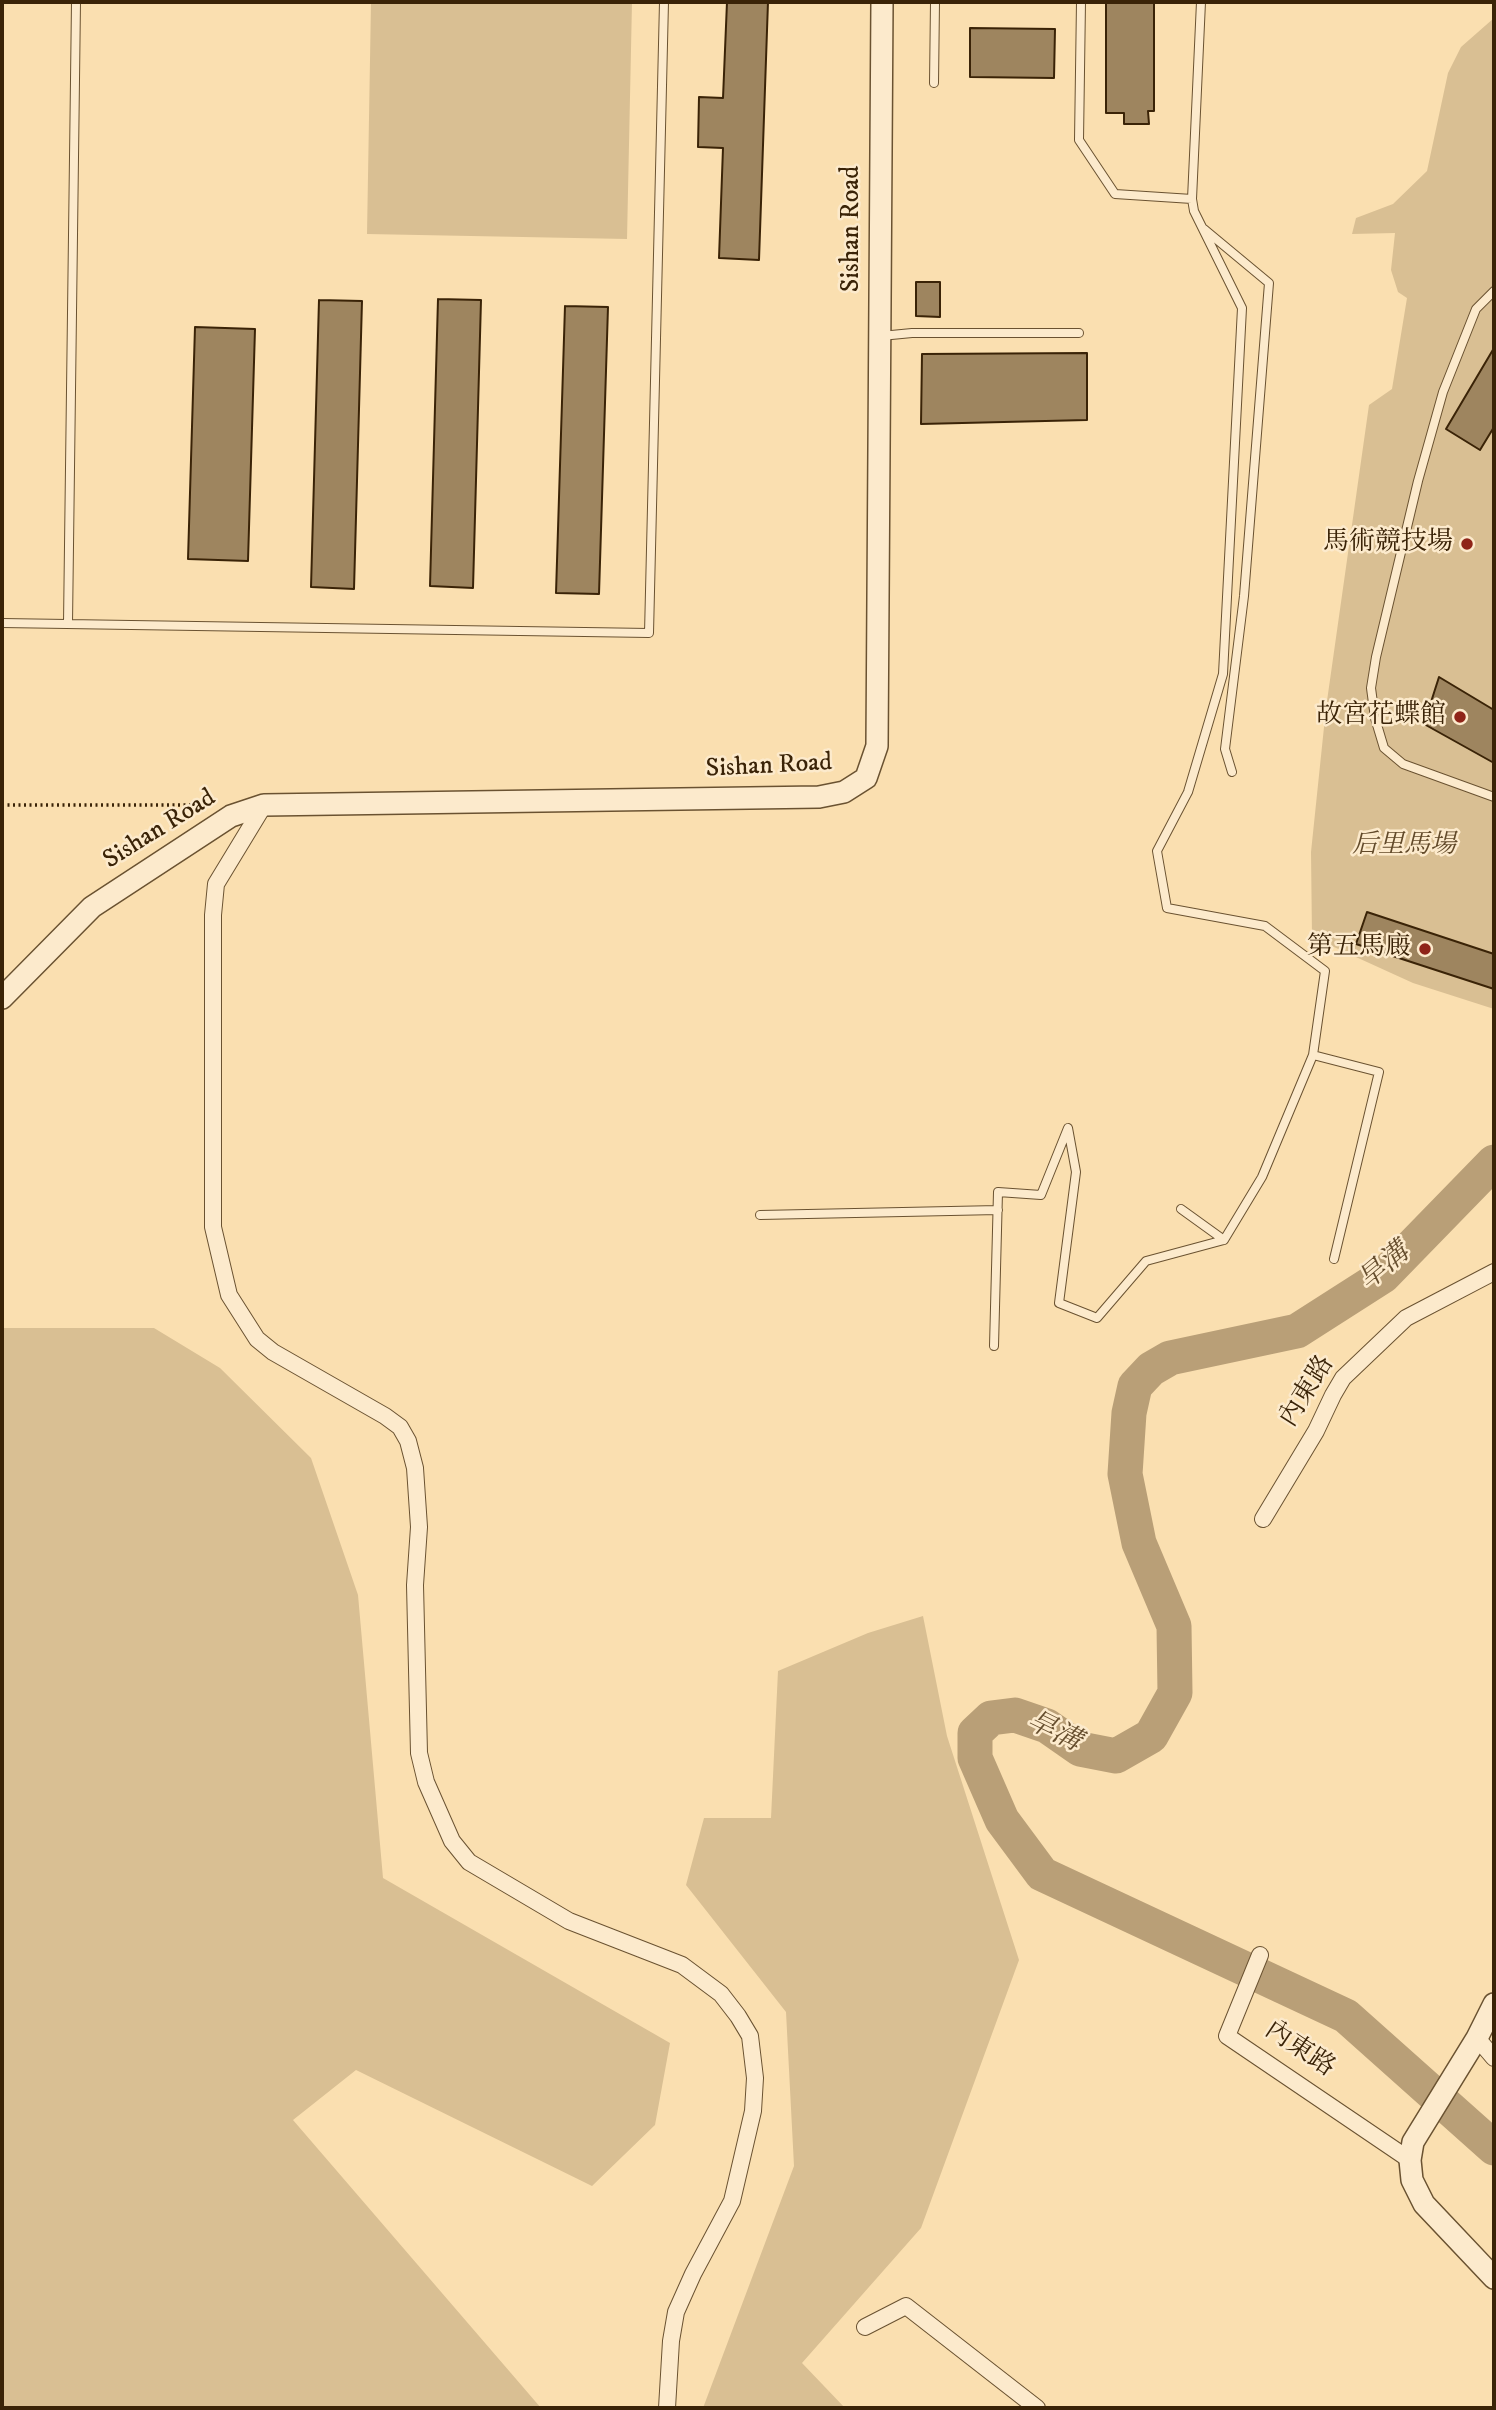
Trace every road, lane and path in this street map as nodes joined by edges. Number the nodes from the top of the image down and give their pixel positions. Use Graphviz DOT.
graph roads {
  1 [pos="76,2"];
  2 [pos="664,2"];
  3 [pos="882,2"];
  4 [pos="935,2"];
  5 [pos="1081,2"];
  6 [pos="1201,2"];
  7 [pos="934,83"];
  8 [pos="1192,199"];
  9 [pos="1202,227"];
  10 [pos="1494,291"];
  11 [pos="1079,333"];
  12 [pos="881,336"];
  13 [pos="2,623"];
  14 [pos="68,623"];
  15 [pos="1232,772"];
  16 [pos="1494,797"];
  17 [pos="2,805"];
  18 [pos="222,805"];
  19 [pos="264,805"];
  20 [pos="2,998"];
  21 [pos="1313,1055"];
  22 [pos="1181,1209"];
  23 [pos="998,1210"];
  24 [pos="760,1215"];
  25 [pos="1224,1240"];
  26 [pos="1334,1259"];
  27 [pos="1494,1272"];
  28 [pos="994,1346"];
  29 [pos="1263,1519"];
  30 [pos="1260,1955"];
  31 [pos="1494,2004"];
  32 [pos="1473,2045"];
  33 [pos="1494,2057"];
  34 [pos="1412,2151"];
  35 [pos="1494,2278"];
  36 [pos="865,2327"];
  37 [pos="667,2408"];
  38 [pos="1037,2408"];
  1 -- 14 [label="lane"];
  2 -- 14 [label="lane"];
  3 -- 12 [label="street, Sishan Road"];
  4 -- 7 [label="lane"];
  5 -- 8 [label="lane"];
  6 -- 8 [label="lane"];
  8 -- 9 [label="lane"];
  9 -- 15 [label="lane"];
  9 -- 21 [label="lane"];
  10 -- 16 [label="lane"];
  11 -- 12 [label="lane"];
  12 -- 19 [label="street, Sishan Road"];
  13 -- 14 [label="lane"];
  17 -- 18 [label="path"];
  19 -- 20 [label="street, Sishan Road"];
  19 -- 37 [label="street"];
  21 -- 25 [label="lane"];
  21 -- 26 [label="lane"];
  22 -- 25 [label="lane"];
  23 -- 24 [label="lane"];
  23 -- 25 [label="lane"];
  23 -- 28 [label="lane"];
  27 -- 29 [label="street, 內東路"];
  30 -- 34 [label="street, 內東路"];
  31 -- 32 [label="street"];
  32 -- 33 [label="street"];
  32 -- 34 [label="street"];
  34 -- 35 [label="street"];
  36 -- 38 [label="street"];
}
